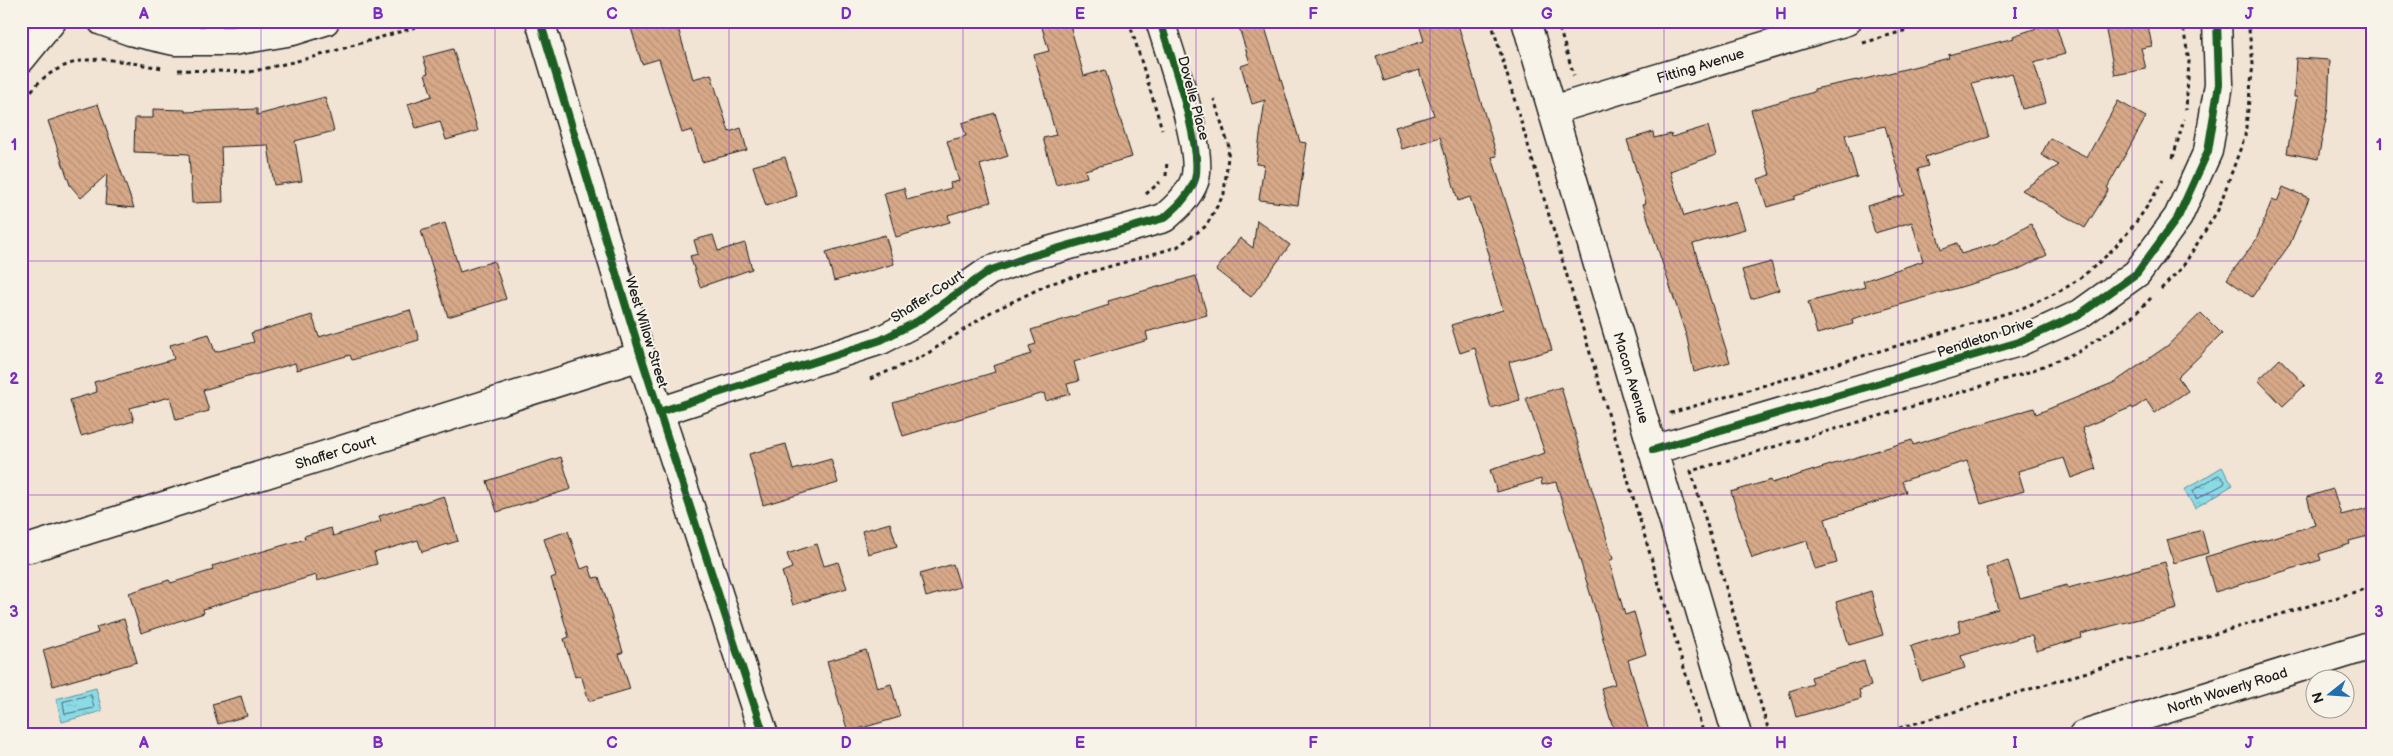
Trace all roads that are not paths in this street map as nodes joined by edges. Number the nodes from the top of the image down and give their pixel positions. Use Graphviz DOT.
graph roads {
  1 [pos="52,21"];
  2 [pos="102,21"];
  3 [pos="325,21"];
  4 [pos="540,21"];
  5 [pos="1160,21"];
  6 [pos="1526,21"];
  7 [pos="1847,21"];
  8 [pos="2217,21"];
  9 [pos="21,59"];
  10 [pos="1553,110"];
  11 [pos="1195,182"];
  12 [pos="641,356"];
  13 [pos="659,412"];
  14 [pos="1654,450"];
  15 [pos="30,548"];
  16 [pos="2372,645"];
  17 [pos="764,735"];
  18 [pos="1737,735"];
  19 [pos="2083,735"];
  1 -- 9 [label="street"];
  2 -- 3 [label="street"];
  4 -- 12 [label="street, West Willow Street"];
  5 -- 11 [label="street, Dovelle Place"];
  6 -- 10 [label="street, Macon Avenue"];
  7 -- 10 [label="street, Fitting Avenue"];
  8 -- 14 [label="street, Pendleton Drive"];
  10 -- 14 [label="street, Macon Avenue"];
  11 -- 13 [label="street, Shaffer Court"];
  12 -- 13 [label="street, West Willow Street"];
  12 -- 15 [label="street, Shaffer Court"];
  13 -- 17 [label="street, West Willow Street"];
  14 -- 18 [label="street, Macon Avenue"];
  16 -- 19 [label="street, North Waverly Road"];
}
